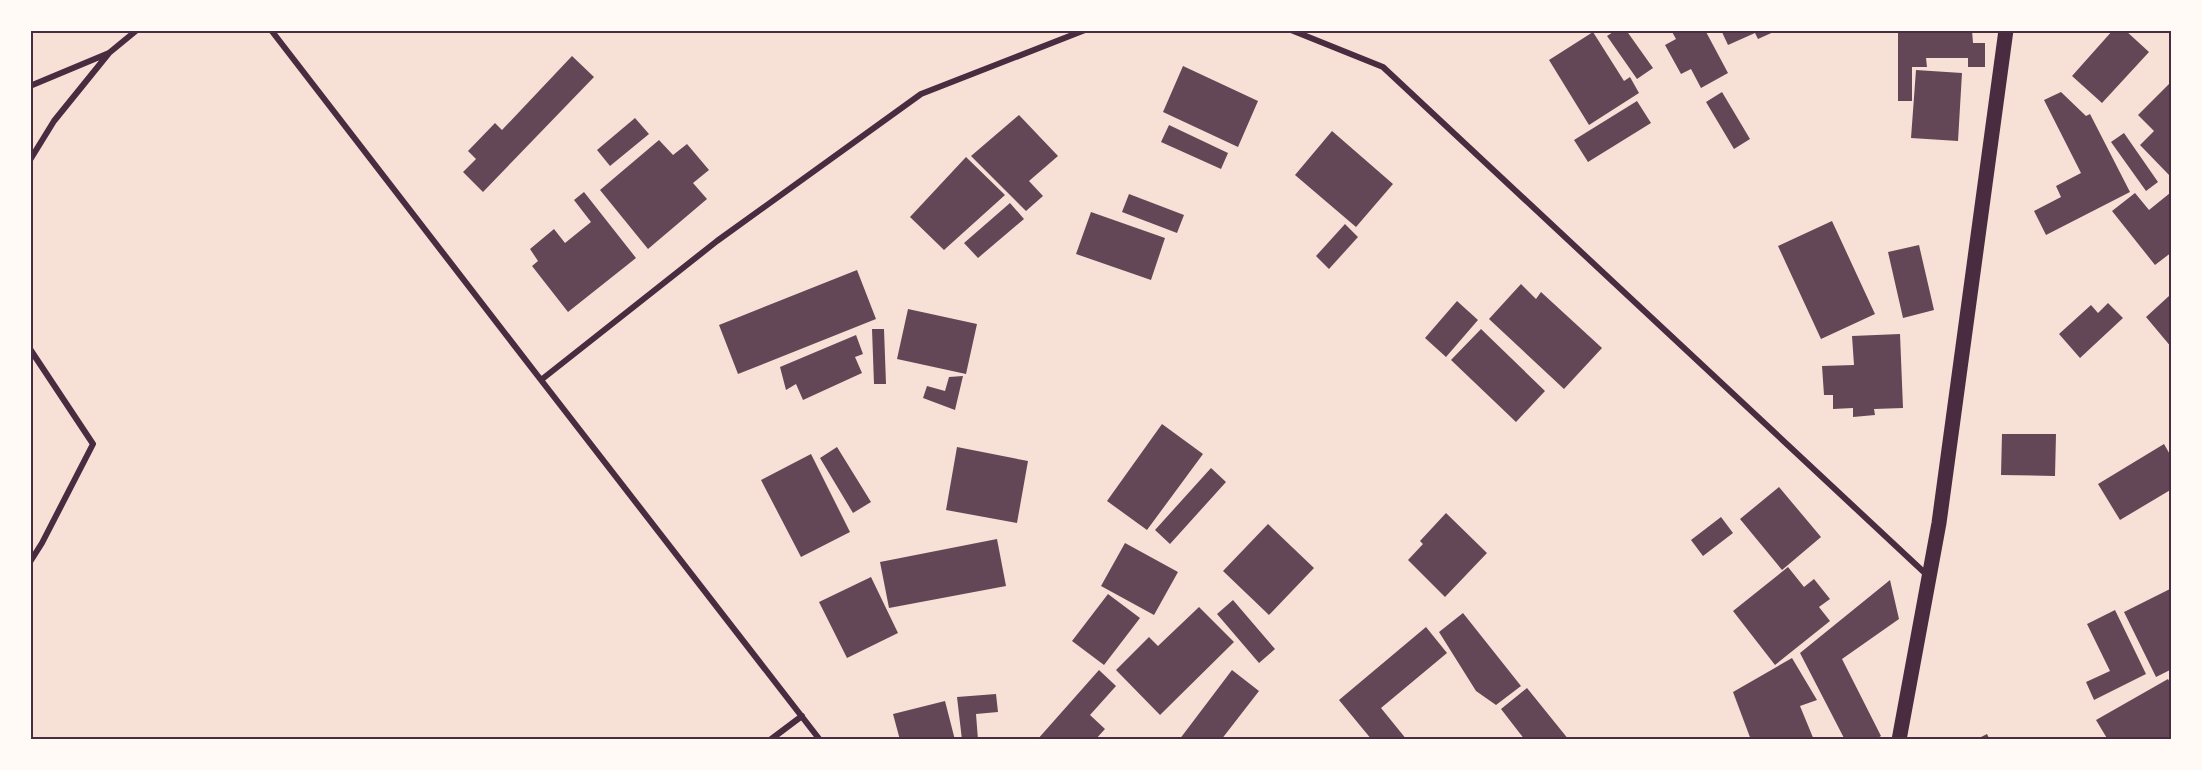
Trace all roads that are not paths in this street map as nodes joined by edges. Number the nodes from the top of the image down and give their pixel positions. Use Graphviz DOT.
graph roads {
  1 [pos="137,30"];
  2 [pos="271,30"];
  3 [pos="1085,30"];
  4 [pos="1291,30"];
  5 [pos="2006,30"];
  6 [pos="109,53"];
  7 [pos="30,87"];
  8 [pos="30,160"];
  9 [pos="30,349"];
  10 [pos="541,380"];
  11 [pos="30,562"];
  12 [pos="1930,578"];
  13 [pos="802,716"];
  14 [pos="770,740"];
  15 [pos="820,740"];
  16 [pos="1899,740"];
  1 -- 6 [label="street"];
  2 -- 10 [label="street"];
  3 -- 10 [label="street"];
  4 -- 12 [label="street"];
  5 -- 12 [label="main road"];
  6 -- 7 [label="street"];
  6 -- 8 [label="street"];
  9 -- 11 [label="street"];
  10 -- 13 [label="street"];
  12 -- 16 [label="main road"];
  13 -- 14 [label="street"];
  13 -- 15 [label="street"];
}
